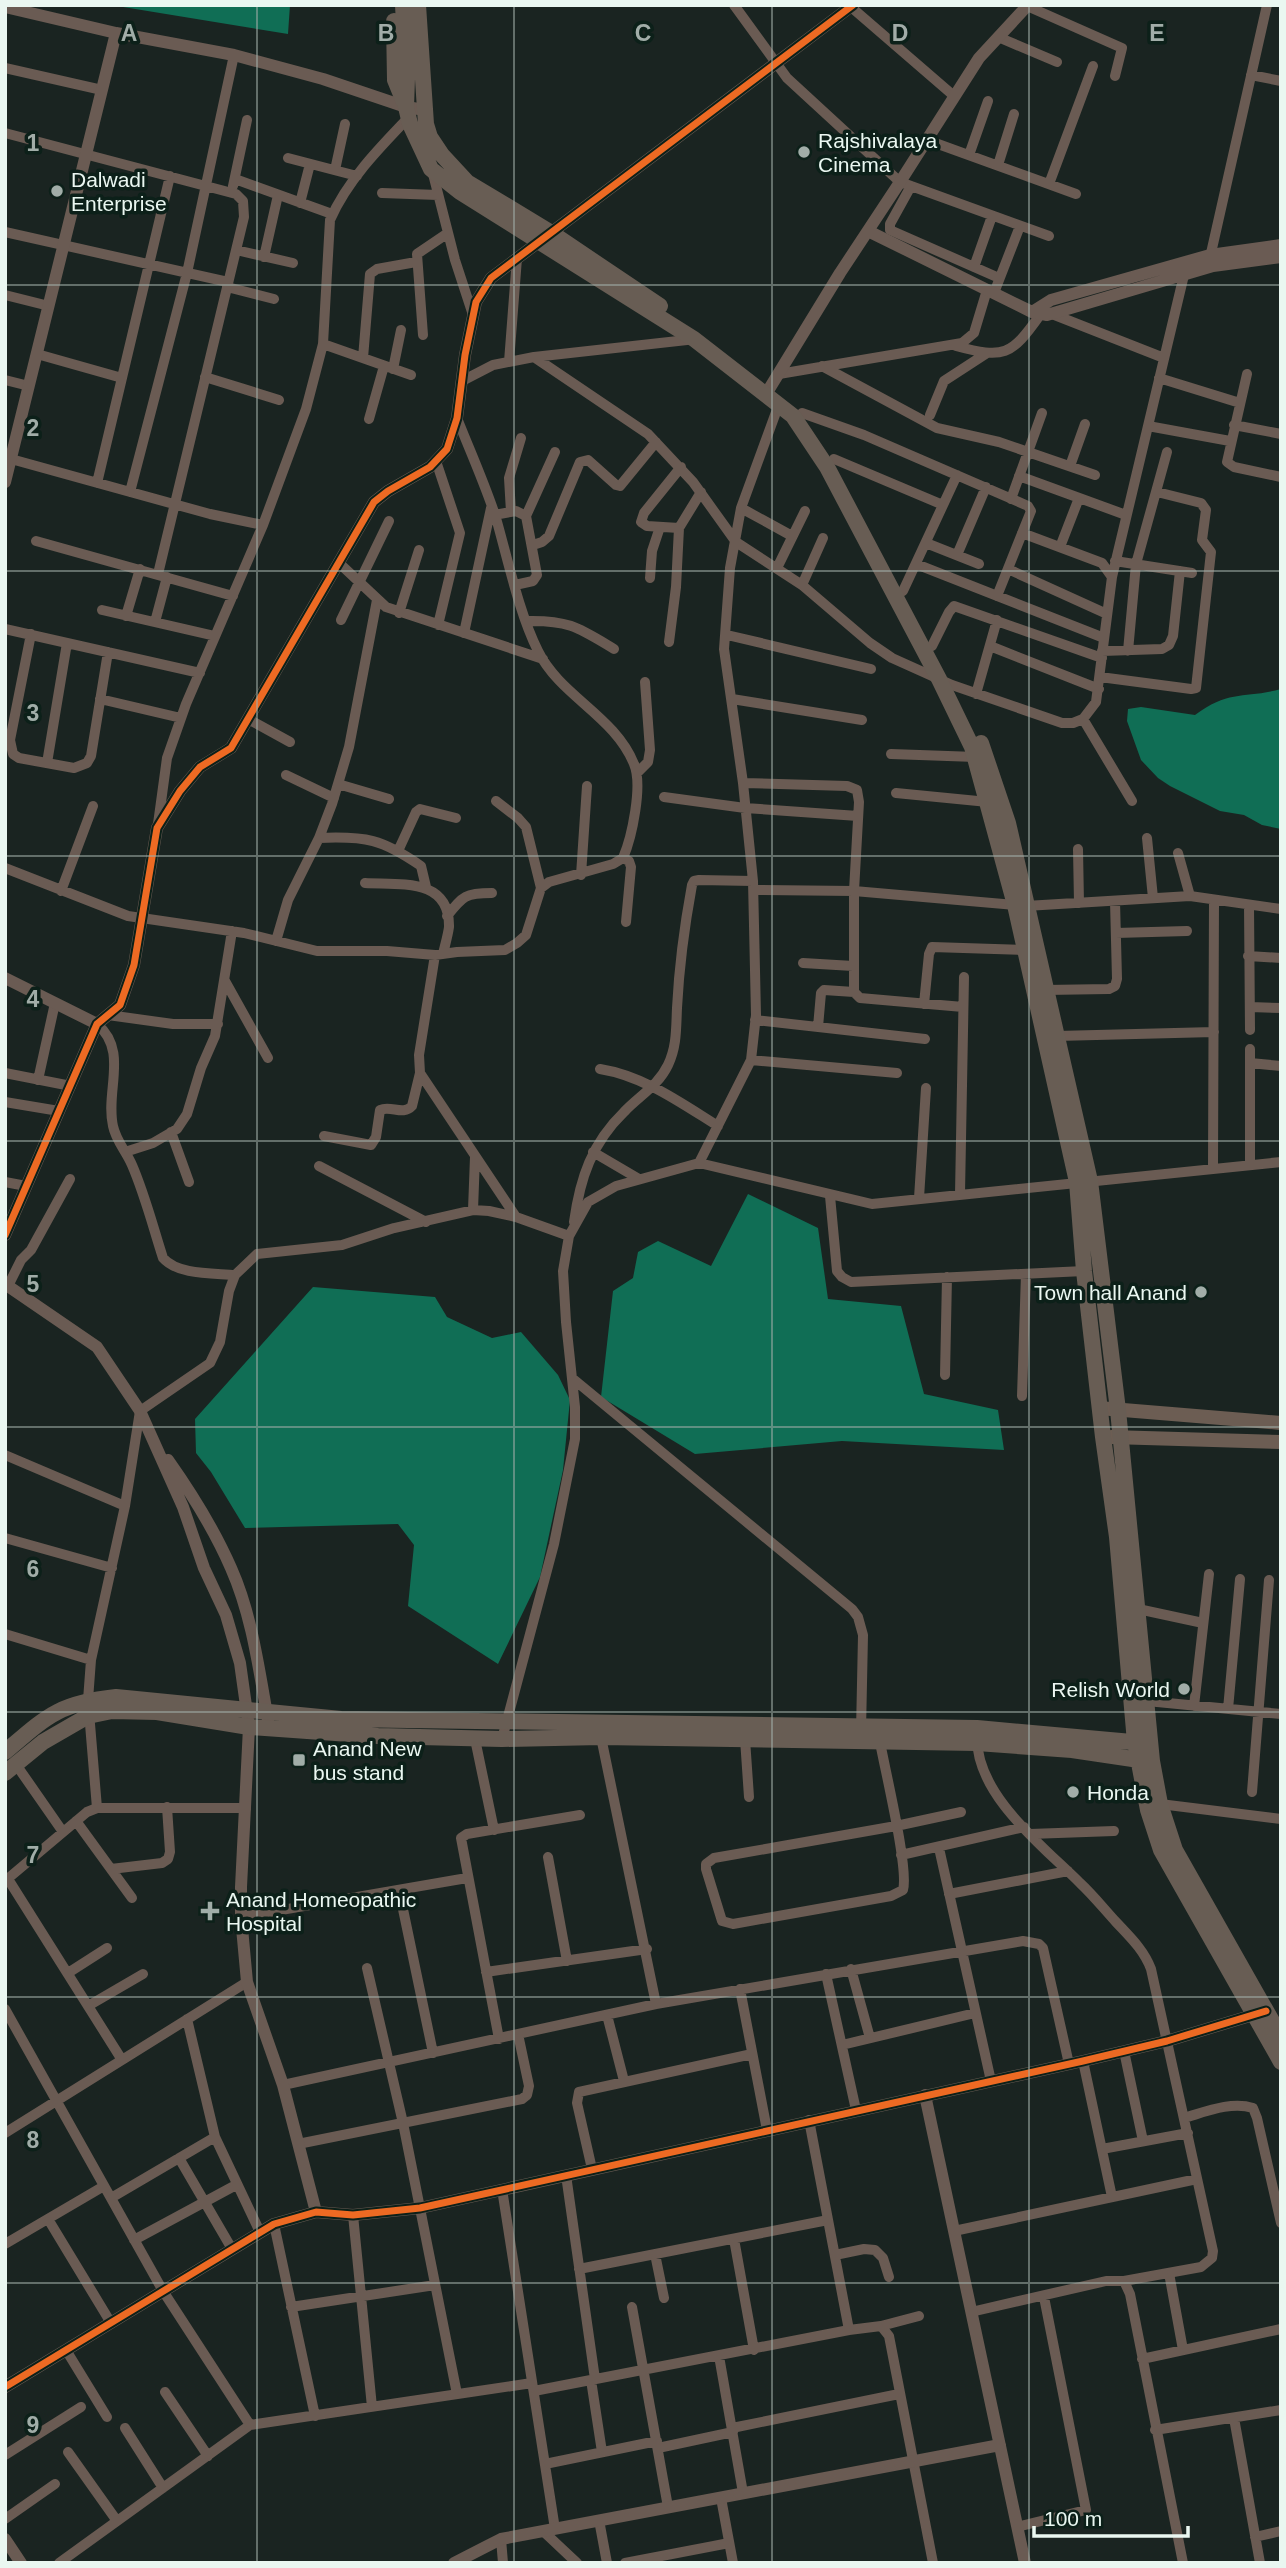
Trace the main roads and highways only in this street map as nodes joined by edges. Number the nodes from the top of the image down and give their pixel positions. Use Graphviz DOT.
graph roads {
  1 [pos="393,5"];
  2 [pos="403,5"];
  3 [pos="418,5"];
  4 [pos="428,5"];
  5 [pos="424,104"];
  6 [pos="407,112"];
  7 [pos="545,237"];
  8 [pos="774,390"];
  9 [pos="946,682"];
  10 [pos="1021,906"];
  11 [pos="1083,1181"];
  12 [pos="1100,1408"];
  13 [pos="1118,1410"];
  14 [pos="1281,1423"];
  15 [pos="1103,1437"];
  16 [pos="1121,1438"];
  17 [pos="1281,1442"];
  18 [pos="88,1708"];
  19 [pos="503,1731"];
  20 [pos="861,1733"];
  21 [pos="977,1736"];
  22 [pos="1143,1743"];
  23 [pos="1145,1761"];
  24 [pos="9,1763"];
  25 [pos="1260,2013"];
  26 [pos="1281,2037"];
  27 [pos="1281,2062"];
  1 -- 6 [label="main road"];
  2 -- 6 [label="main road"];
  3 -- 5 [label="main road"];
  4 -- 5 [label="main road"];
  5 -- 7 [label="main road"];
  6 -- 7 [label="main road"];
  7 -- 8 [label="main road"];
  8 -- 9 [label="main road"];
  8 -- 9 [label="main road"];
  9 -- 10 [label="main road"];
  9 -- 10 [label="main road"];
  10 -- 11 [label="main road"];
  10 -- 11 [label="main road"];
  11 -- 12 [label="main road"];
  11 -- 13 [label="main road"];
  12 -- 13 [label="main road"];
  12 -- 15 [label="main road"];
  13 -- 14 [label="main road"];
  13 -- 16 [label="main road"];
  15 -- 16 [label="main road"];
  15 -- 22 [label="main road"];
  16 -- 17 [label="main road"];
  16 -- 22 [label="main road"];
  18 -- 19 [label="main road"];
  18 -- 19 [label="main road"];
  18 -- 24 [label="main road"];
  19 -- 20 [label="main road"];
  19 -- 20 [label="main road"];
  20 -- 21 [label="main road"];
  21 -- 22 [label="main road"];
  21 -- 23 [label="main road"];
  22 -- 23 [label="main road"];
  23 -- 25 [label="main road"];
  23 -- 25 [label="main road"];
  25 -- 26 [label="main road"];
  25 -- 27 [label="main road"];
}
